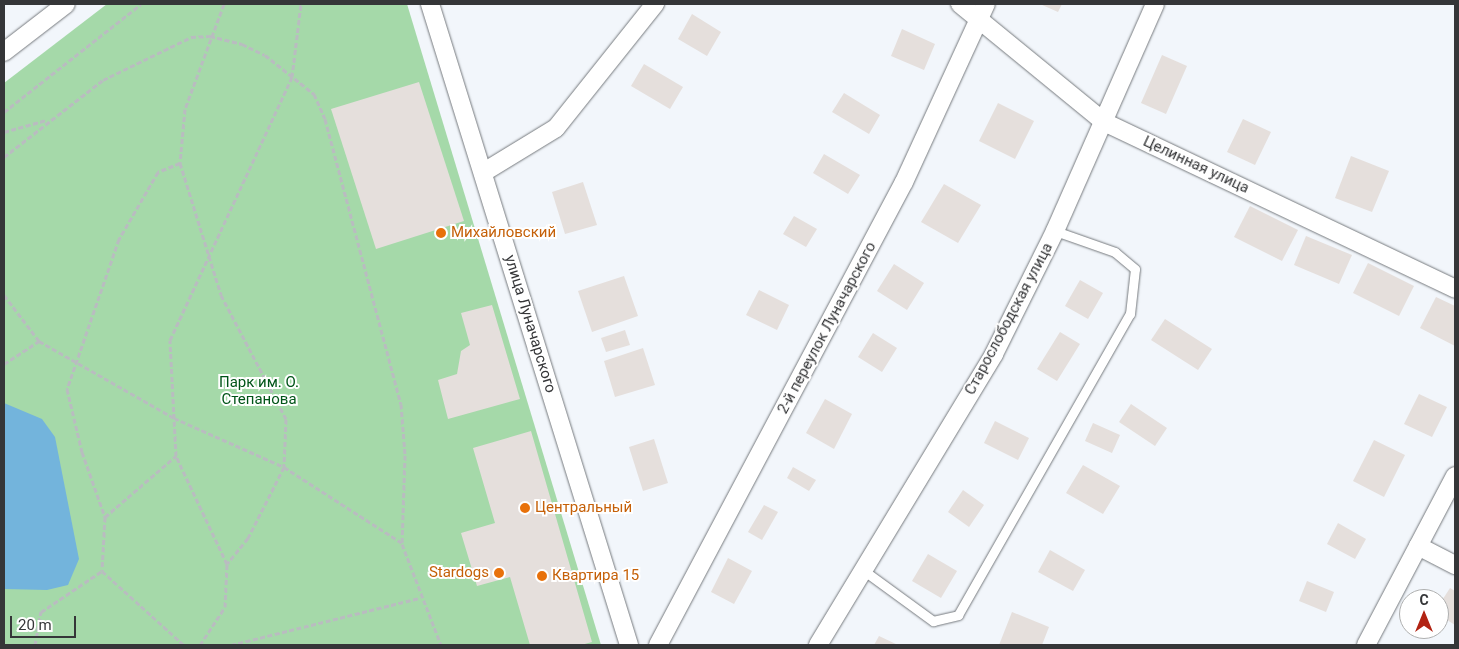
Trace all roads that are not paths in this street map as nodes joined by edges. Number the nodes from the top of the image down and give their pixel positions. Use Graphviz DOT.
graph roads {
  1 [pos="66,4"];
  2 [pos="430,4"];
  3 [pos="655,4"];
  4 [pos="960,4"];
  5 [pos="1155,4"];
  6 [pos="982,11"];
  7 [pos="4,52"];
  8 [pos="1104,122"];
  9 [pos="484,172"];
  10 [pos="1055,231"];
  11 [pos="1455,289"];
  12 [pos="1455,476"];
  13 [pos="1418,546"];
  14 [pos="1455,565"];
  15 [pos="863,570"];
  16 [pos="629,645"];
  17 [pos="658,645"];
  18 [pos="818,645"];
  19 [pos="1366,645"];
  1 -- 7 [label="street"];
  2 -- 9 [label="street, улица Луначарского"];
  3 -- 9 [label="street"];
  4 -- 6 [label="street, Целинная улица"];
  5 -- 8 [label="street, Старослободская улица"];
  6 -- 8 [label="street, Целинная улица"];
  6 -- 17 [label="street, 2-й переулок Луначарского"];
  8 -- 10 [label="street, Старослободская улица"];
  8 -- 11 [label="street, Целинная улица"];
  9 -- 16 [label="street, улица Луначарского"];
  10 -- 15 [label="street, Старослободская улица"];
  10 -- 15 [label="lane"];
  12 -- 13 [label="street"];
  13 -- 14 [label="street"];
  13 -- 19 [label="street"];
  15 -- 18 [label="street, Старослободская улица"];
}
